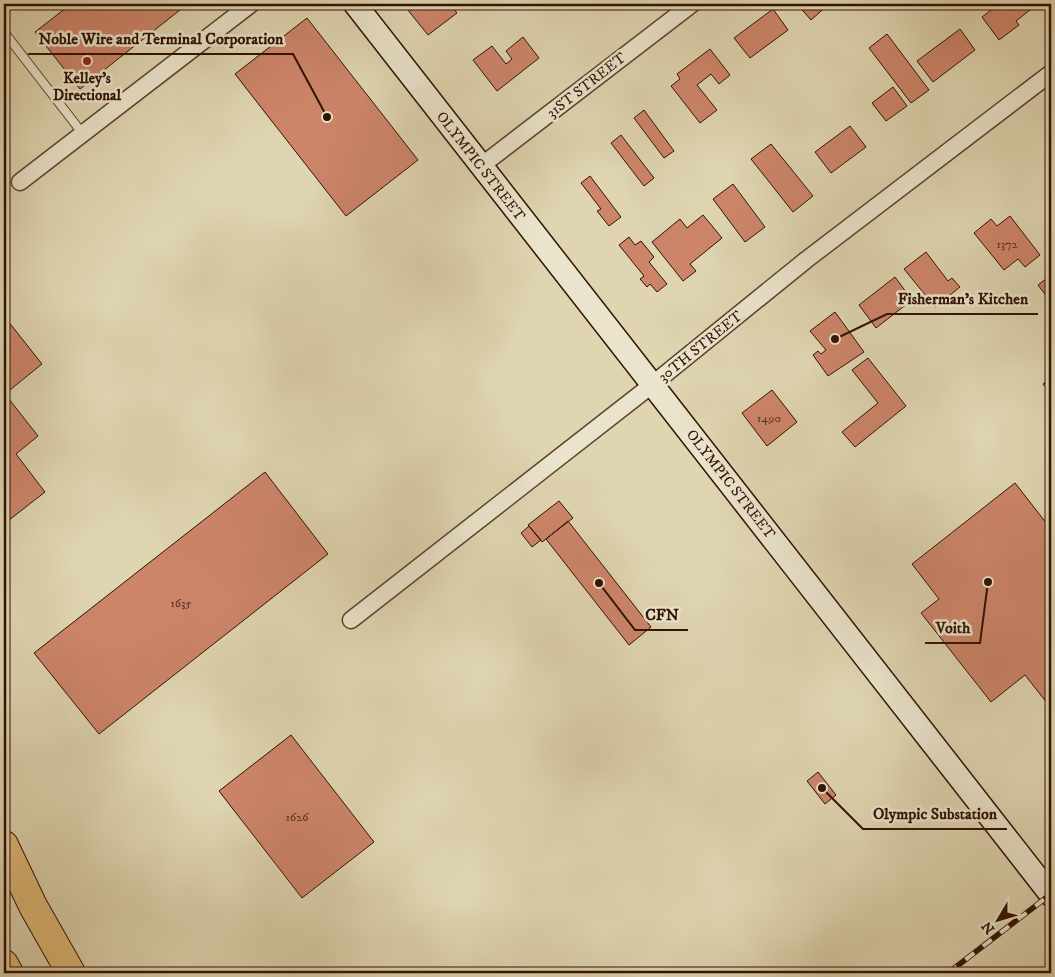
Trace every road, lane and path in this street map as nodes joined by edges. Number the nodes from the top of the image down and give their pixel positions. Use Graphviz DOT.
graph roads {
  1 [pos="251,4"];
  2 [pos="355,4"];
  3 [pos="692,4"];
  4 [pos="4,32"];
  5 [pos="1051,73"];
  6 [pos="83,134"];
  7 [pos="481,166"];
  8 [pos="20,182"];
  9 [pos="653,384"];
  10 [pos="351,620"];
  11 [pos="4,845"];
  12 [pos="1051,895"];
  13 [pos="4,964"];
  14 [pos="9,973"];
  15 [pos="71,973"];
  1 -- 6 [label="street"];
  2 -- 7 [label="main road, OLYMPIC STREET"];
  3 -- 7 [label="street, 31ST STREET"];
  4 -- 6 [label="lane"];
  5 -- 9 [label="street, 30TH STREET"];
  6 -- 8 [label="street"];
  7 -- 9 [label="main road, OLYMPIC STREET"];
  9 -- 10 [label="street, 30TH STREET"];
  9 -- 12 [label="main road, OLYMPIC STREET"];
  11 -- 15 [label="highway"];
  13 -- 14 [label="highway"];
}
